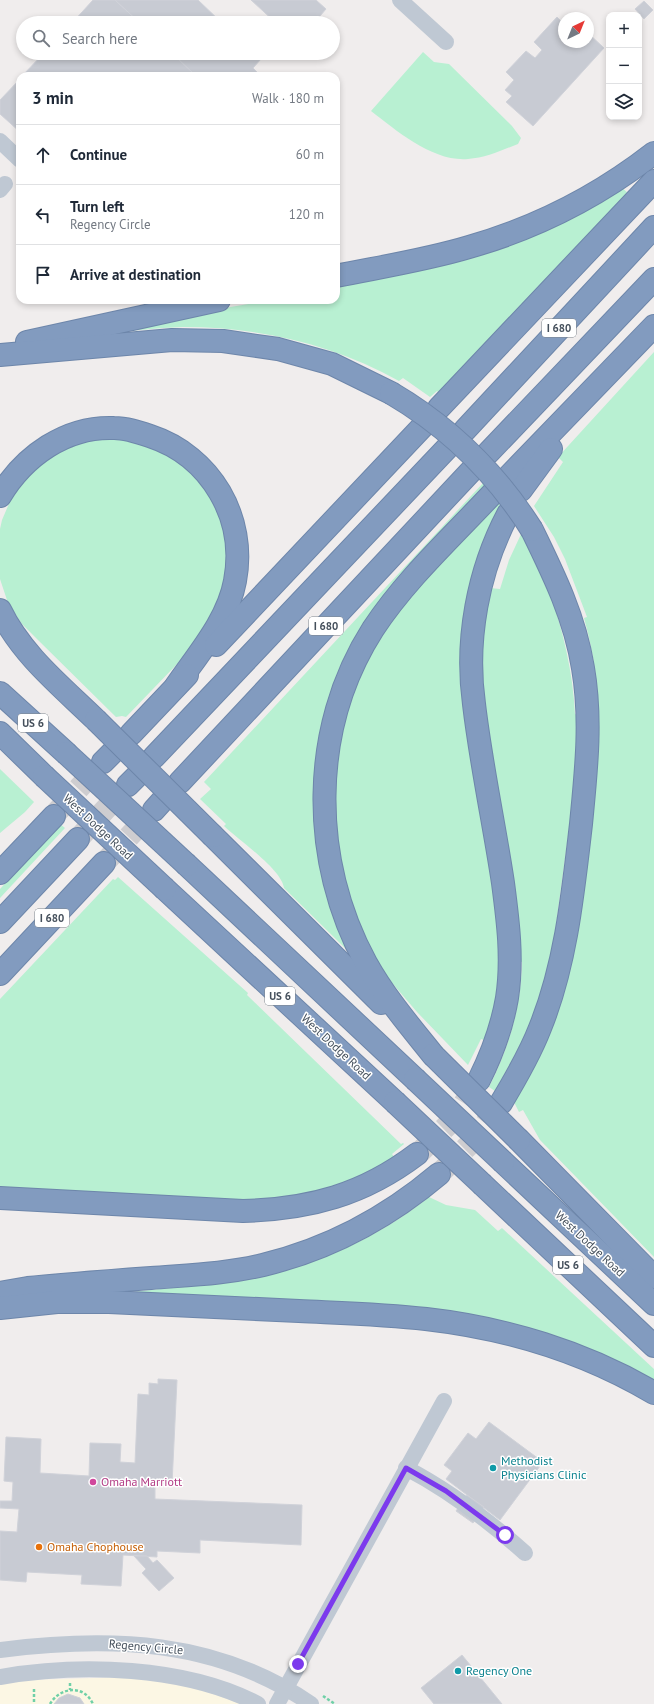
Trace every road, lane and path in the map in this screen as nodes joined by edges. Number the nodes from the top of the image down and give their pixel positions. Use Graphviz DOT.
graph roads {
  1 [pos="400,0"];
  2 [pos="446,42"];
  3 [pos="0,141"];
  4 [pos="654,152"];
  5 [pos="16,156"];
  6 [pos="654,181"];
  7 [pos="654,228"];
  8 [pos="340,275"];
  9 [pos="654,279"];
  10 [pos="199,304"];
  11 [pos="652,329"];
  12 [pos="0,348"];
  13 [pos="0,355"];
  14 [pos="439,408"];
  15 [pos="423,426"];
  16 [pos="465,430"];
  17 [pos="448,447"];
  18 [pos="488,453"];
  19 [pos="472,470"];
  20 [pos="515,483"];
  21 [pos="493,493"];
  22 [pos="0,496"];
  23 [pos="508,514"];
  24 [pos="0,610"];
  25 [pos="176,686"];
  26 [pos="0,693"];
  27 [pos="131,734"];
  28 [pos="4,738"];
  29 [pos="154,757"];
  30 [pos="180,782"];
  31 [pos="54,816"];
  32 [pos="33,838"];
  33 [pos="78,839"];
  34 [pos="0,863"];
  35 [pos="104,863"];
  36 [pos="0,873"];
  37 [pos="0,922"];
  38 [pos="0,974"];
  39 [pos="433,1055"];
  40 [pos="479,1080"];
  41 [pos="501,1103"];
  42 [pos="417,1154"];
  43 [pos="438,1174"];
  44 [pos="0,1198"];
  45 [pos="654,1277"];
  46 [pos="0,1293"];
  47 [pos="654,1304"];
  48 [pos="0,1308"];
  49 [pos="654,1346"];
  50 [pos="654,1393"];
  51 [pos="444,1401"];
  52 [pos="406,1468"];
  53 [pos="525,1553"];
  54 [pos="0,1650"];
  55 [pos="0,1678"];
  56 [pos="285,1688"];
  57 [pos="34,1689"];
  58 [pos="34,1704"];
  59 [pos="50,1704"];
  60 [pos="93,1704"];
  61 [pos="258,1704"];
  62 [pos="277,1704"];
  63 [pos="311,1704"];
  1 -- 2 [label="street"];
  3 -- 5 [label="street"];
  4 -- 8 [label="highway"];
  6 -- 14 [label="highway"];
  7 -- 16 [label="highway, I 680"];
  9 -- 18 [label="highway, I 680"];
  10 -- 12 [label="highway"];
  11 -- 20 [label="highway"];
  13 -- 41 [label="highway, bridge"];
  15 -- 25 [label="highway"];
  17 -- 29 [label="highway, I 680"];
  19 -- 30 [label="highway, I 680"];
  21 -- 39 [label="highway"];
  22 -- 25 [label="highway"];
  23 -- 40 [label="highway"];
  24 -- 39 [label="highway, bridge"];
  25 -- 27 [label="highway"];
  26 -- 47 [label="highway, West Dodge Road / US 6, bridge"];
  28 -- 49 [label="highway, West Dodge Road / US 6, bridge"];
  31 -- 32 [label="highway"];
  32 -- 34 [label="highway"];
  32 -- 36 [label="highway"];
  33 -- 37 [label="highway, I 680"];
  35 -- 38 [label="highway, I 680"];
  39 -- 45 [label="highway, bridge"];
  42 -- 44 [label="highway"];
  43 -- 46 [label="highway"];
  48 -- 50 [label="highway"];
  51 -- 52 [label="street"];
  52 -- 53 [label="street"];
  52 -- 56 [label="street"];
  54 -- 56 [label="street, Regency Circle"];
  55 -- 61 [label="street, Regency Circle"];
  56 -- 62 [label="street"];
  56 -- 63 [label="street, Regency Circle"];
  57 -- 58 [label="path"];
  59 -- 60 [label="path"];
}
